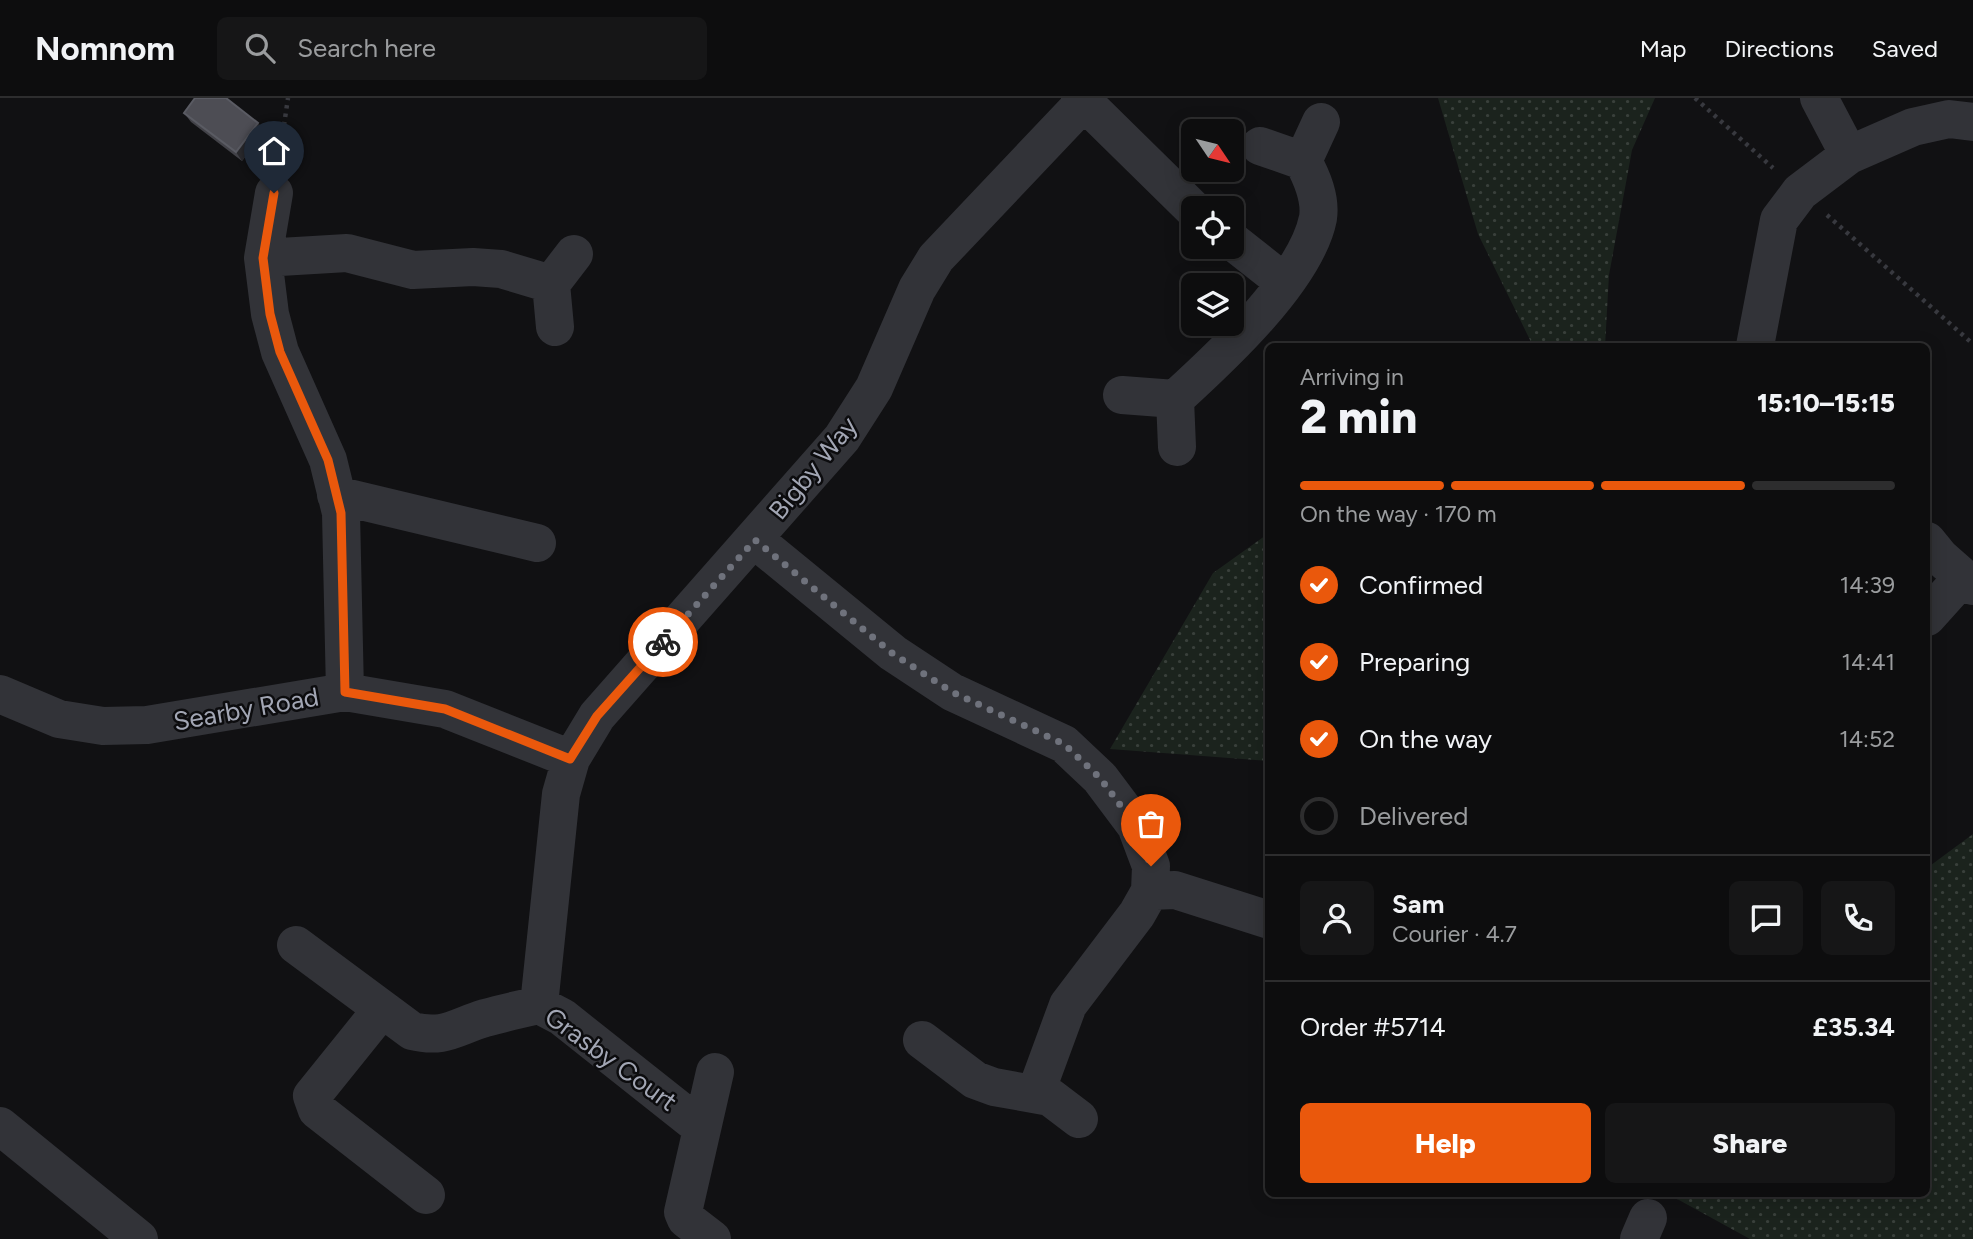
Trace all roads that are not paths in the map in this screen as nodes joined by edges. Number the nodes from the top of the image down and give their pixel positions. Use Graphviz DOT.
graph roads {
  1 [pos="1819,98"];
  2 [pos="1082,100"];
  3 [pos="1321,121"];
  4 [pos="1973,122"];
  5 [pos="1260,146"];
  6 [pos="1849,155"];
  7 [pos="1303,161"];
  8 [pos="274,193"];
  9 [pos="1181,197"];
  10 [pos="1244,250"];
  11 [pos="574,254"];
  12 [pos="263,258"];
  13 [pos="1284,282"];
  14 [pos="551,284"];
  15 [pos="555,327"];
  16 [pos="1756,343"];
  17 [pos="1122,395"];
  18 [pos="1175,399"];
  19 [pos="1177,447"];
  20 [pos="336,495"];
  21 [pos="755,540"];
  22 [pos="537,543"];
  23 [pos="1930,544"];
  24 [pos="1968,581"];
  25 [pos="1930,614"];
  26 [pos="345,692"];
  27 [pos="0,694"];
  28 [pos="570,759"];
  29 [pos="1150,891"];
  30 [pos="1265,919"];
  31 [pos="296,945"];
  32 [pos="539,1005"];
  33 [pos="382,1009"];
  34 [pos="922,1040"];
  35 [pos="715,1072"];
  36 [pos="1036,1092"];
  37 [pos="1079,1119"];
  38 [pos="0,1126"];
  39 [pos="702,1128"];
  40 [pos="426,1195"];
  41 [pos="139,1239"];
  42 [pos="712,1239"];
  1 -- 6 [label="street"];
  2 -- 9 [label="street"];
  2 -- 21 [label="street, Bigby Way"];
  3 -- 7 [label="street"];
  4 -- 6 [label="street"];
  5 -- 7 [label="street"];
  6 -- 16 [label="street"];
  7 -- 13 [label="street"];
  8 -- 12 [label="street"];
  10 -- 13 [label="street"];
  11 -- 14 [label="street"];
  12 -- 14 [label="street"];
  12 -- 20 [label="street"];
  13 -- 18 [label="street"];
  14 -- 15 [label="street"];
  17 -- 18 [label="street"];
  18 -- 19 [label="street"];
  20 -- 22 [label="street"];
  20 -- 26 [label="street"];
  21 -- 28 [label="street, Bigby Way"];
  21 -- 29 [label="street"];
  23 -- 24 [label="street"];
  24 -- 25 [label="street"];
  26 -- 27 [label="street, Searby Road"];
  26 -- 28 [label="street, Searby Road"];
  28 -- 32 [label="street, Bigby Way"];
  29 -- 30 [label="street"];
  29 -- 36 [label="street"];
  31 -- 33 [label="street, Grasby Court"];
  32 -- 33 [label="street, Grasby Court"];
  32 -- 39 [label="street, Grasby Court"];
  33 -- 40 [label="street"];
  34 -- 36 [label="street"];
  35 -- 39 [label="street, Grasby Court"];
  36 -- 37 [label="street"];
  38 -- 41 [label="street"];
  39 -- 42 [label="street, Grasby Court"];
}
